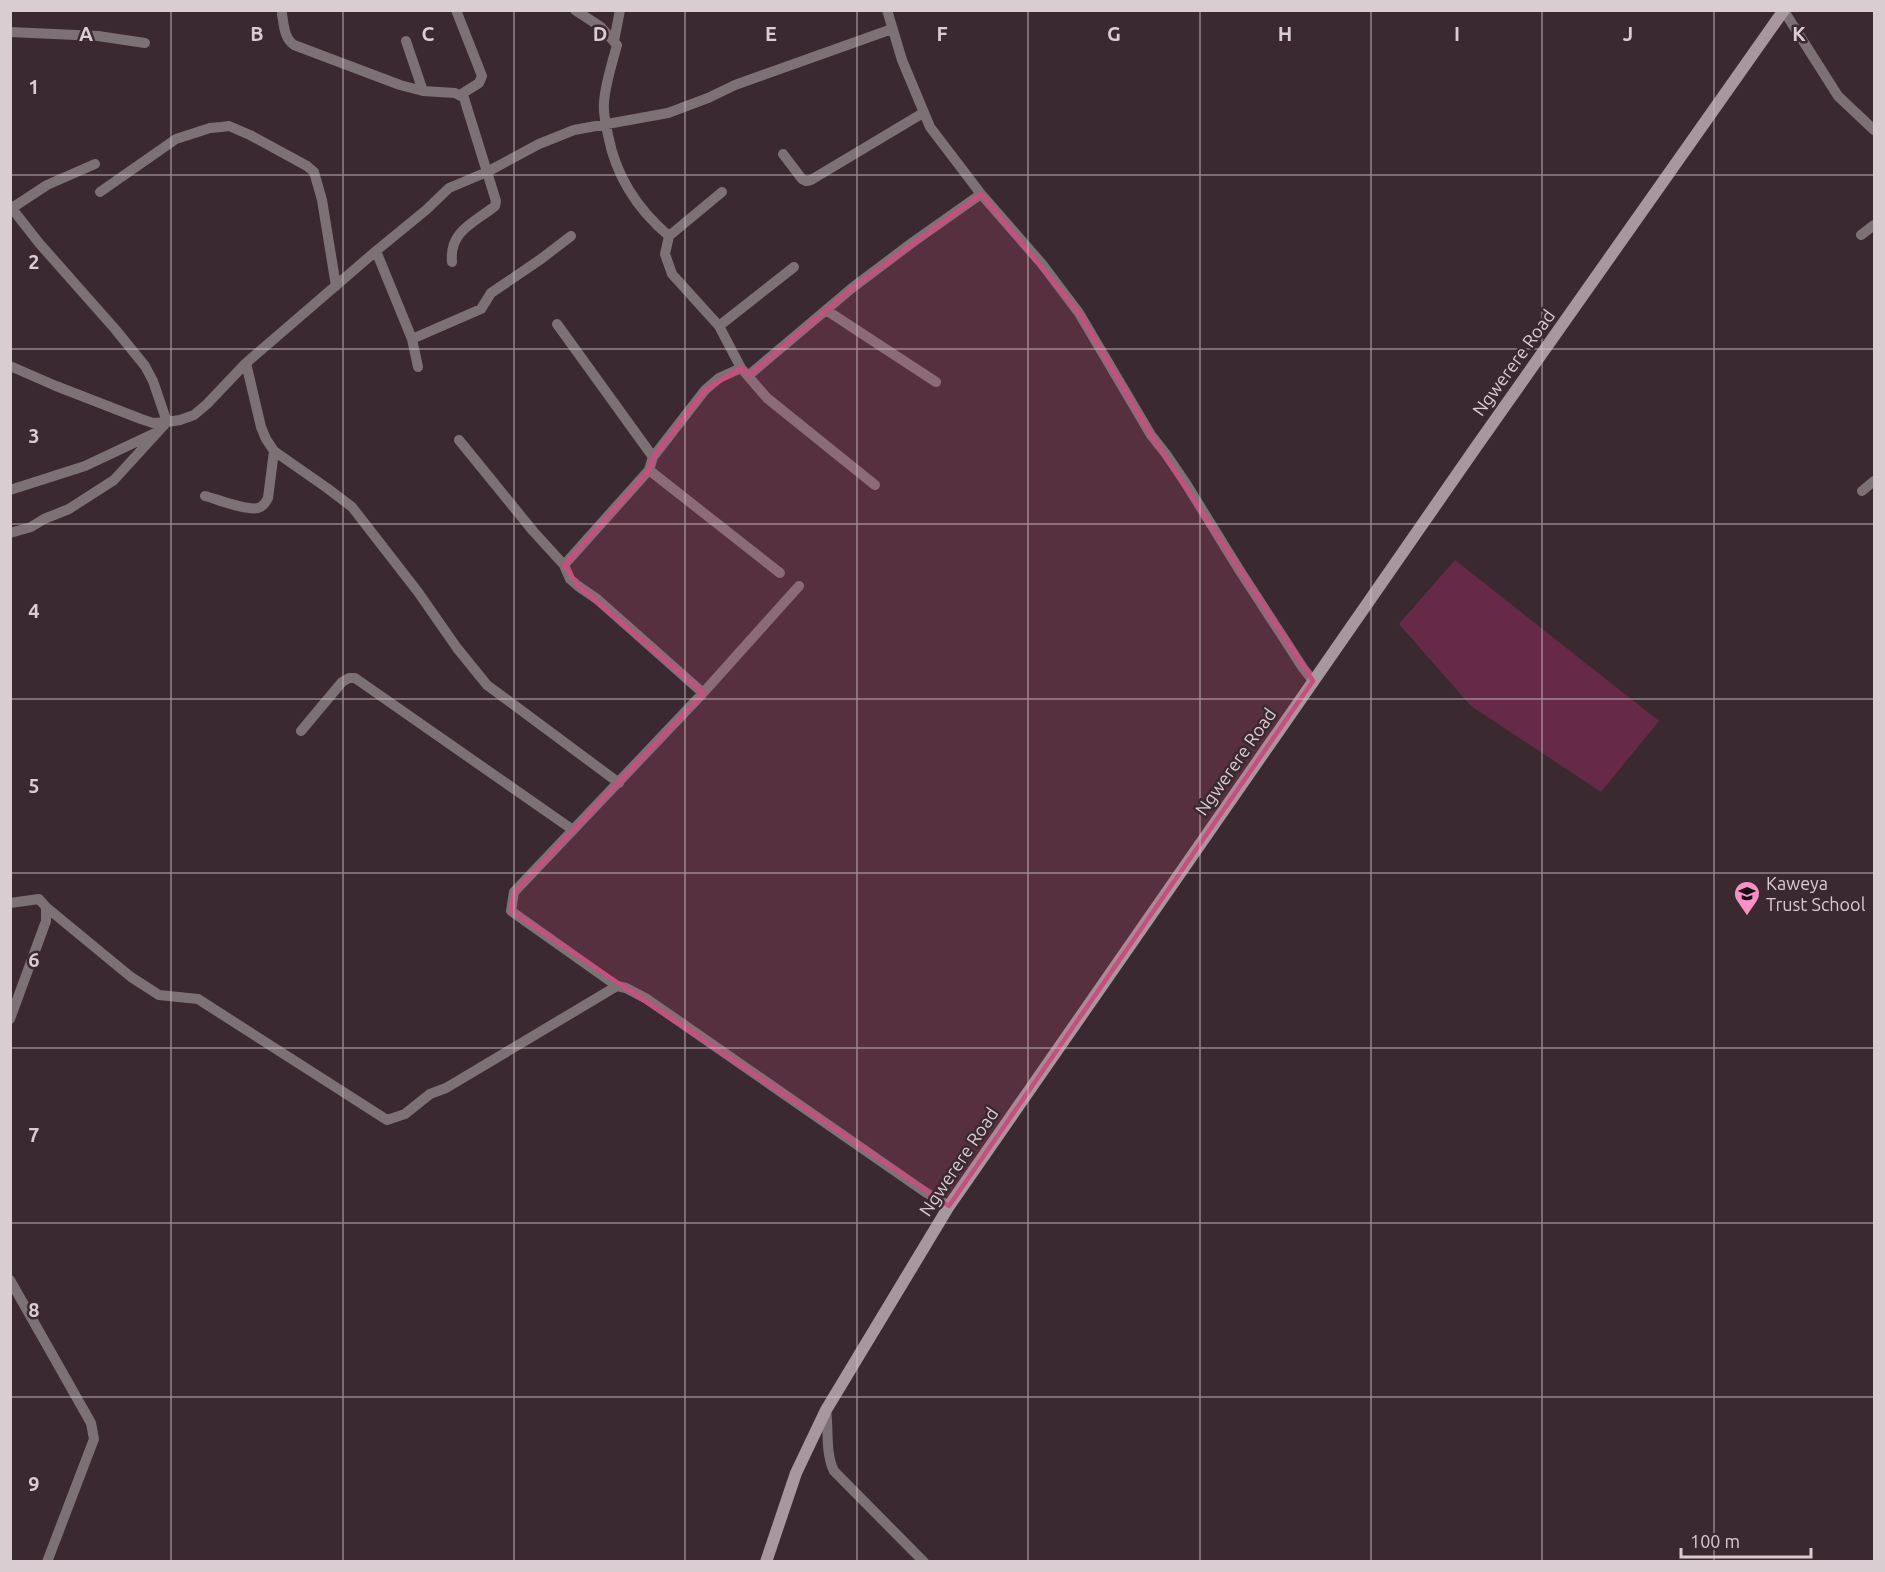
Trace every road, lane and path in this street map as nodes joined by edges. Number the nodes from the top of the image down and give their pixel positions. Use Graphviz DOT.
graph roads {
  1 [pos="456,10"];
  2 [pos="575,10"];
  3 [pos="620,10"];
  4 [pos="887,10"];
  5 [pos="1784,11"];
  6 [pos="282,14"];
  7 [pos="892,29"];
  8 [pos="10,32"];
  9 [pos="405,41"];
  10 [pos="614,41"];
  11 [pos="145,44"];
  12 [pos="423,91"];
  13 [pos="460,95"];
  14 [pos="923,113"];
  15 [pos="606,125"];
  16 [pos="1875,130"];
  17 [pos="783,154"];
  18 [pos="95,164"];
  19 [pos="487,172"];
  20 [pos="100,192"];
  21 [pos="722,192"];
  22 [pos="981,194"];
  23 [pos="11,207"];
  24 [pos="1875,225"];
  25 [pos="1861,235"];
  26 [pos="571,236"];
  27 [pos="669,236"];
  28 [pos="376,251"];
  29 [pos="452,262"];
  30 [pos="794,267"];
  31 [pos="336,286"];
  32 [pos="826,310"];
  33 [pos="557,324"];
  34 [pos="719,326"];
  35 [pos="412,339"];
  36 [pos="246,363"];
  37 [pos="10,366"];
  38 [pos="418,367"];
  39 [pos="745,371"];
  40 [pos="936,382"];
  41 [pos="164,427"];
  42 [pos="459,440"];
  43 [pos="274,451"];
  44 [pos="653,457"];
  45 [pos="649,470"];
  46 [pos="1875,481"];
  47 [pos="875,485"];
  48 [pos="10,490"];
  49 [pos="1862,491"];
  50 [pos="205,496"];
  51 [pos="10,533"];
  52 [pos="564,565"];
  53 [pos="780,573"];
  54 [pos="799,586"];
  55 [pos="1313,681"];
  56 [pos="703,693"];
  57 [pos="301,731"];
  58 [pos="619,783"];
  59 [pos="573,830"];
  60 [pos="10,903"];
  61 [pos="46,907"];
  62 [pos="617,986"];
  63 [pos="10,1019"];
  64 [pos="949,1206"];
  65 [pos="10,1280"];
  66 [pos="826,1410"];
  67 [pos="47,1562"];
  68 [pos="766,1562"];
  69 [pos="924,1562"];
  1 -- 13 [label="street"];
  2 -- 10 [label="street"];
  3 -- 10 [label="street"];
  4 -- 7 [label="street"];
  5 -- 16 [label="street"];
  5 -- 55 [label="main road, Ngwerere Road"];
  6 -- 12 [label="street"];
  7 -- 14 [label="street"];
  7 -- 15 [label="street"];
  8 -- 11 [label="street"];
  9 -- 12 [label="street"];
  10 -- 15 [label="street"];
  12 -- 13 [label="street"];
  13 -- 19 [label="street"];
  14 -- 17 [label="street"];
  14 -- 22 [label="street"];
  15 -- 19 [label="street"];
  15 -- 27 [label="street"];
  18 -- 23 [label="street"];
  19 -- 28 [label="street"];
  19 -- 29 [label="street"];
  20 -- 31 [label="street"];
  21 -- 27 [label="street"];
  22 -- 32 [label="street"];
  22 -- 55 [label="street"];
  23 -- 41 [label="street"];
  24 -- 25 [label="street"];
  26 -- 35 [label="street"];
  27 -- 34 [label="street"];
  28 -- 31 [label="street"];
  28 -- 35 [label="street"];
  30 -- 34 [label="street"];
  31 -- 36 [label="street"];
  32 -- 39 [label="street"];
  32 -- 40 [label="street"];
  33 -- 44 [label="street"];
  34 -- 39 [label="street"];
  35 -- 38 [label="street"];
  36 -- 41 [label="street"];
  36 -- 43 [label="street"];
  37 -- 41 [label="street"];
  39 -- 44 [label="street"];
  39 -- 47 [label="street"];
  41 -- 48 [label="street"];
  41 -- 51 [label="street"];
  42 -- 52 [label="street"];
  43 -- 50 [label="street"];
  43 -- 58 [label="street"];
  44 -- 45 [label="street"];
  45 -- 52 [label="street"];
  45 -- 53 [label="street"];
  46 -- 49 [label="street"];
  52 -- 56 [label="street"];
  54 -- 56 [label="street"];
  55 -- 64 [label="main road, Ngwerere Road"];
  56 -- 58 [label="street"];
  57 -- 59 [label="street"];
  58 -- 59 [label="street"];
  59 -- 62 [label="street"];
  60 -- 61 [label="street"];
  61 -- 62 [label="street"];
  61 -- 63 [label="street"];
  62 -- 64 [label="street"];
  64 -- 66 [label="main road, Ngwerere Road"];
  65 -- 67 [label="street"];
  66 -- 68 [label="main road, Ngwerere Road"];
  66 -- 69 [label="street"];
}
